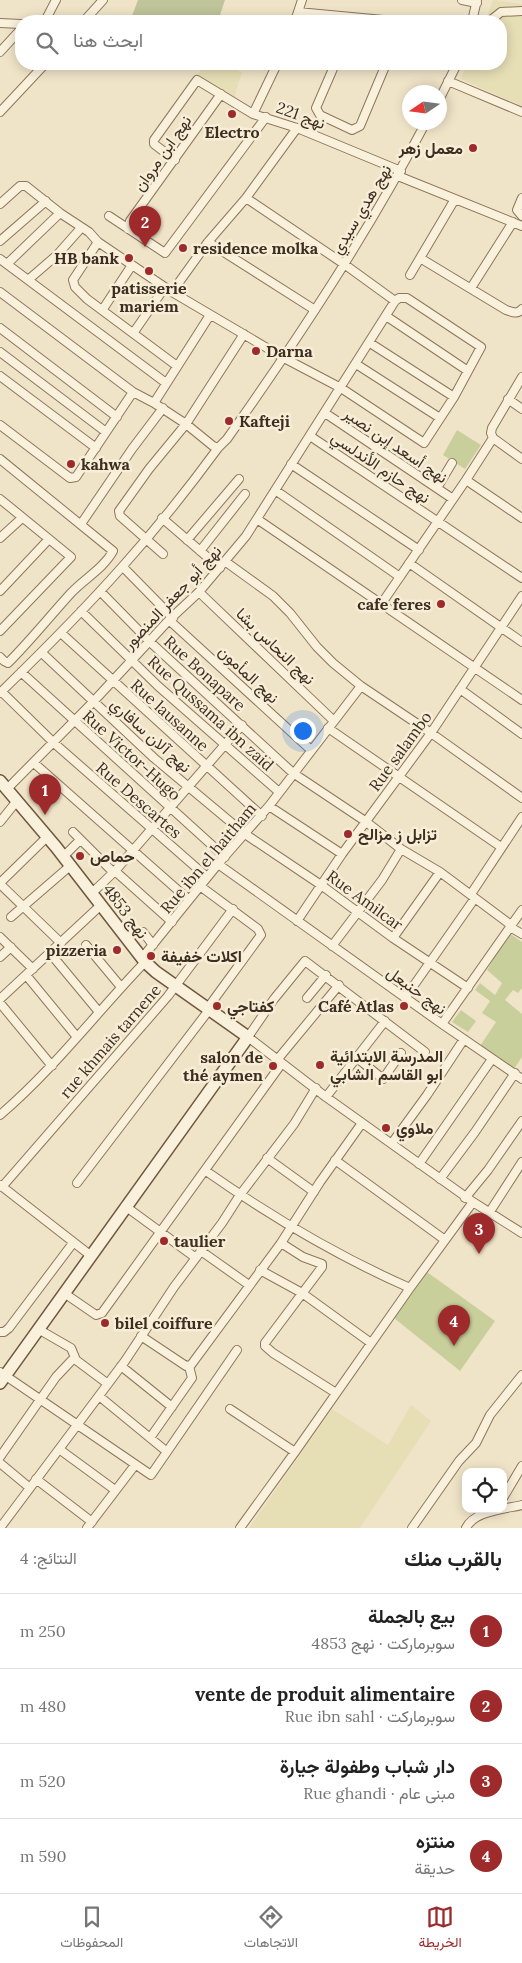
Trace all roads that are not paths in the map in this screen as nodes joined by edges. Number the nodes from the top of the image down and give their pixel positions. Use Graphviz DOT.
graph roads {
  1 [pos="56,0"];
  2 [pos="103,0"];
  3 [pos="302,0"];
  4 [pos="462,0"];
  5 [pos="477,1"];
  6 [pos="522,11"];
  7 [pos="298,12"];
  8 [pos="48,15"];
  9 [pos="89,15"];
  10 [pos="297,15"];
  11 [pos="322,15"];
  12 [pos="474,15"];
  13 [pos="497,15"];
  14 [pos="0,22"];
  15 [pos="15,23"];
  16 [pos="15,36"];
  17 [pos="0,52"];
  18 [pos="39,70"];
  19 [pos="274,70"];
  20 [pos="332,70"];
  21 [pos="383,70"];
  22 [pos="454,70"];
  23 [pos="448,81"];
  24 [pos="446,85"];
  25 [pos="221,94"];
  26 [pos="0,112"];
  27 [pos="522,112"];
  28 [pos="253,114"];
  29 [pos="266,117"];
  30 [pos="297,128"];
  31 [pos="422,130"];
  32 [pos="175,160"];
  33 [pos="400,174"];
  34 [pos="246,198"];
  35 [pos="522,198"];
  36 [pos="455,199"];
  37 [pos="1,200"];
  38 [pos="46,201"];
  39 [pos="60,213"];
  40 [pos="109,216"];
  41 [pos="522,216"];
  42 [pos="513,222"];
  43 [pos="522,226"];
  44 [pos="81,228"];
  45 [pos="128,228"];
  46 [pos="0,241"];
  47 [pos="98,242"];
  48 [pos="208,242"];
  49 [pos="420,258"];
  50 [pos="4,261"];
  51 [pos="344,264"];
  52 [pos="132,265"];
  53 [pos="410,275"];
  54 [pos="28,280"];
  55 [pos="471,288"];
  56 [pos="168,289"];
  57 [pos="0,292"];
  58 [pos="395,301"];
  59 [pos="103,309"];
  60 [pos="522,309"];
  61 [pos="315,310"];
  62 [pos="513,313"];
  63 [pos="210,315"];
  64 [pos="386,316"];
  65 [pos="522,320"];
  66 [pos="0,328"];
  67 [pos="134,332"];
  68 [pos="244,334"];
  69 [pos="370,343"];
  70 [pos="0,352"];
  71 [pos="284,358"];
  72 [pos="356,364"];
  73 [pos="177,366"];
  74 [pos="468,371"];
  75 [pos="0,376"];
  76 [pos="522,377"];
  77 [pos="166,383"];
  78 [pos="341,388"];
  79 [pos="134,392"];
  80 [pos="454,397"];
  81 [pos="508,399"];
  82 [pos="154,404"];
  83 [pos="163,408"];
  84 [pos="522,409"];
  85 [pos="325,413"];
  86 [pos="117,417"];
  87 [pos="440,418"];
  88 [pos="186,424"];
  89 [pos="0,425"];
  90 [pos="106,432"];
  91 [pos="310,436"];
  92 [pos="493,438"];
  93 [pos="96,448"];
  94 [pos="218,448"];
  95 [pos="0,458"];
  96 [pos="522,459"];
  97 [pos="452,463"];
  98 [pos="291,464"];
  99 [pos="239,479"];
  100 [pos="466,480"];
  101 [pos="436,488"];
  102 [pos="275,490"];
  103 [pos="245,494"];
  104 [pos="453,499"];
  105 [pos="1,501"];
  106 [pos="22,518"];
  107 [pos="162,518"];
  108 [pos="522,518"];
  109 [pos="257,519"];
  110 [pos="438,522"];
  111 [pos="81,524"];
  112 [pos="0,538"];
  113 [pos="49,539"];
  114 [pos="146,539"];
  115 [pos="187,540"];
  116 [pos="419,550"];
  117 [pos="200,551"];
  118 [pos="163,554"];
  119 [pos="409,563"];
  120 [pos="223,565"];
  121 [pos="123,567"];
  122 [pos="400,577"];
  123 [pos="522,578"];
  124 [pos="0,591"];
  125 [pos="100,592"];
  126 [pos="199,592"];
  127 [pos="522,596"];
  128 [pos="382,603"];
  129 [pos="81,611"];
  130 [pos="171,619"];
  131 [pos="502,627"];
  132 [pos="0,631"];
  133 [pos="61,633"];
  134 [pos="149,641"];
  135 [pos="522,642"];
  136 [pos="42,653"];
  137 [pos="0,657"];
  138 [pos="131,660"];
  139 [pos="474,668"];
  140 [pos="21,672"];
  141 [pos="113,681"];
  142 [pos="361,686"];
  143 [pos="460,689"];
  144 [pos="1,692"];
  145 [pos="522,700"];
  146 [pos="93,702"];
  147 [pos="334,720"];
  148 [pos="74,722"];
  149 [pos="242,725"];
  150 [pos="328,728"];
  151 [pos="431,733"];
  152 [pos="522,734"];
  153 [pos="54,743"];
  154 [pos="225,745"];
  155 [pos="311,750"];
  156 [pos="34,763"];
  157 [pos="207,766"];
  158 [pos="293,773"];
  159 [pos="399,776"];
  160 [pos="3,785"];
  161 [pos="188,788"];
  162 [pos="279,792"];
  163 [pos="522,798"];
  164 [pos="16,802"];
  165 [pos="269,806"];
  166 [pos="170,809"];
  167 [pos="262,816"];
  168 [pos="522,817"];
  169 [pos="365,821"];
  170 [pos="0,822"];
  171 [pos="152,829"];
  172 [pos="73,832"];
  173 [pos="245,834"];
  174 [pos="47,837"];
  175 [pos="80,840"];
  176 [pos="501,847"];
  177 [pos="401,849"];
  178 [pos="134,850"];
  179 [pos="342,854"];
  180 [pos="225,858"];
  181 [pos="67,862"];
  182 [pos="218,864"];
  183 [pos="114,872"];
  184 [pos="440,872"];
  185 [pos="208,877"];
  186 [pos="0,883"];
  187 [pos="321,885"];
  188 [pos="200,886"];
  189 [pos="92,893"];
  190 [pos="473,896"];
  191 [pos="189,900"];
  192 [pos="101,905"];
  193 [pos="23,906"];
  194 [pos="233,908"];
  195 [pos="522,910"];
  196 [pos="356,912"];
  197 [pos="11,917"];
  198 [pos="298,921"];
  199 [pos="172,922"];
  200 [pos="511,926"];
  201 [pos="143,932"];
  202 [pos="203,932"];
  203 [pos="522,934"];
  204 [pos="0,937"];
  205 [pos="211,937"];
  206 [pos="393,938"];
  207 [pos="61,943"];
  208 [pos="153,944"];
  209 [pos="86,945"];
  210 [pos="332,946"];
  211 [pos="11,947"];
  212 [pos="50,953"];
  213 [pos="0,957"];
  214 [pos="143,960"];
  215 [pos="430,964"];
  216 [pos="33,969"];
  217 [pos="26,976"];
  218 [pos="326,976"];
  219 [pos="338,985"];
  220 [pos="175,986"];
  221 [pos="121,987"];
  222 [pos="468,988"];
  223 [pos="307,998"];
  224 [pos="405,998"];
  225 [pos="0,1000"];
  226 [pos="0,1003"];
  227 [pos="208,1010"];
  228 [pos="98,1012"];
  229 [pos="385,1022"];
  230 [pos="442,1024"];
  231 [pos="77,1037"];
  232 [pos="248,1037"];
  233 [pos="464,1039"];
  234 [pos="426,1052"];
  235 [pos="401,1053"];
  236 [pos="358,1058"];
  237 [pos="492,1059"];
  238 [pos="280,1061"];
  239 [pos="52,1066"];
  240 [pos="519,1076"];
  241 [pos="316,1088"];
  242 [pos="326,1096"];
  243 [pos="0,1115"];
  244 [pos="522,1121"];
  245 [pos="362,1123"];
  246 [pos="392,1143"];
  247 [pos="267,1158"];
  248 [pos="334,1160"];
  249 [pos="522,1162"];
  250 [pos="418,1164"];
  251 [pos="206,1171"];
  252 [pos="440,1179"];
  253 [pos="77,1183"];
  254 [pos="3,1187"];
  255 [pos="314,1192"];
  256 [pos="240,1195"];
  257 [pos="0,1197"];
  258 [pos="465,1198"];
  259 [pos="473,1202"];
  260 [pos="126,1206"];
  261 [pos="489,1213"];
  262 [pos="290,1227"];
  263 [pos="161,1232"];
  264 [pos="522,1233"];
  265 [pos="445,1240"];
  266 [pos="73,1243"];
  267 [pos="281,1243"];
  268 [pos="198,1254"];
  269 [pos="90,1256"];
  270 [pos="260,1270"];
  271 [pos="249,1285"];
  272 [pos="410,1288"];
  273 [pos="64,1293"];
  274 [pos="302,1293"];
  275 [pos="38,1329"];
  276 [pos="0,1332"];
  277 [pos="141,1336"];
  278 [pos="371,1343"];
  279 [pos="237,1350"];
  280 [pos="76,1360"];
  281 [pos="121,1366"];
  282 [pos="189,1366"];
  283 [pos="522,1375"];
  284 [pos="2,1377"];
  285 [pos="108,1384"];
  286 [pos="336,1392"];
  287 [pos="98,1396"];
  288 [pos="40,1399"];
  289 [pos="172,1407"];
  290 [pos="230,1409"];
  291 [pos="77,1425"];
  292 [pos="150,1438"];
  293 [pos="59,1449"];
  294 [pos="166,1452"];
  295 [pos="295,1452"];
  296 [pos="0,1457"];
  297 [pos="0,1463"];
  298 [pos="135,1465"];
  299 [pos="522,1466"];
  300 [pos="36,1479"];
  301 [pos="30,1488"];
  302 [pos="116,1490"];
  303 [pos="507,1491"];
  304 [pos="522,1505"];
  305 [pos="507,1508"];
  306 [pos="488,1513"];
  307 [pos="89,1525"];
  308 [pos="0,1528"];
  309 [pos="240,1528"];
  310 [pos="412,1528"];
  311 [pos="466,1528"];
  1 -- 8 [label="street"];
  2 -- 9 [label="street"];
  3 -- 7 [label="street"];
  4 -- 5 [label="street"];
  5 -- 12 [label="street"];
  6 -- 13 [label="street"];
  7 -- 10 [label="street"];
  7 -- 11 [label="street"];
  14 -- 15 [label="street"];
  16 -- 17 [label="street"];
  18 -- 26 [label="street"];
  19 -- 28 [label="street"];
  20 -- 21 [label="street"];
  22 -- 23 [label="street"];
  23 -- 24 [label="street"];
  23 -- 27 [label="street"];
  25 -- 28 [label="street, نهج 221"];
  25 -- 32 [label="street, نهج ابن مروان"];
  25 -- 32 [label="street, نهج 221"];
  28 -- 29 [label="street, نهج 221"];
  29 -- 30 [label="street, نهج 221"];
  29 -- 45 [label="street"];
  30 -- 33 [label="street, نهج 221"];
  30 -- 34 [label="street"];
  31 -- 33 [label="street, نهج هدي سيدي"];
  32 -- 45 [label="street, نهج ابن مروان"];
  33 -- 36 [label="street, نهج 221"];
  33 -- 51 [label="street, نهج هدي سيدي"];
  34 -- 48 [label="street"];
  34 -- 51 [label="street"];
  35 -- 41 [label="street"];
  36 -- 42 [label="street, نهج 221"];
  36 -- 49 [label="street"];
  37 -- 38 [label="street"];
  38 -- 39 [label="street"];
  38 -- 46 [label="street"];
  39 -- 44 [label="street"];
  39 -- 50 [label="street"];
  40 -- 45 [label="street"];
  42 -- 43 [label="street, نهج 221"];
  42 -- 55 [label="street"];
  44 -- 47 [label="street"];
  44 -- 54 [label="street"];
  47 -- 52 [label="street"];
  47 -- 59 [label="street"];
  48 -- 56 [label="street"];
  48 -- 61 [label="street"];
  49 -- 53 [label="street"];
  49 -- 55 [label="street"];
  50 -- 54 [label="street"];
  51 -- 58 [label="street"];
  51 -- 61 [label="street, نهج هدي سيدي"];
  52 -- 56 [label="street"];
  52 -- 59 [label="street"];
  54 -- 77 [label="street"];
  55 -- 62 [label="street"];
  56 -- 63 [label="street"];
  56 -- 67 [label="street"];
  57 -- 79 [label="street"];
  58 -- 64 [label="street, نهج أبو جعفر المنصور"];
  58 -- 74 [label="street"];
  59 -- 67 [label="street"];
  60 -- 62 [label="street"];
  61 -- 71 [label="street, نهج هدي سيدي"];
  62 -- 65 [label="street"];
  63 -- 68 [label="street"];
  63 -- 73 [label="street"];
  64 -- 69 [label="street, نهج أبو جعفر المنصور"];
  64 -- 74 [label="street"];
  66 -- 86 [label="street"];
  67 -- 73 [label="street"];
  68 -- 71 [label="street"];
  68 -- 88 [label="street"];
  69 -- 72 [label="street, نهج أبو جعفر المنصور"];
  69 -- 80 [label="street"];
  70 -- 90 [label="street"];
  71 -- 78 [label="street"];
  71 -- 94 [label="street, نهج هدي سيدي"];
  72 -- 78 [label="street, نهج أبو جعفر المنصور"];
  72 -- 87 [label="street"];
  73 -- 77 [label="street"];
  74 -- 80 [label="street"];
  75 -- 93 [label="street"];
  76 -- 81 [label="street"];
  77 -- 82 [label="street"];
  78 -- 85 [label="street, نهج أبو جعفر المنصور"];
  78 -- 87 [label="street"];
  79 -- 82 [label="street"];
  79 -- 86 [label="street"];
  80 -- 87 [label="street"];
  81 -- 84 [label="street"];
  81 -- 92 [label="street"];
  82 -- 83 [label="street"];
  83 -- 88 [label="street"];
  83 -- 111 [label="street"];
  85 -- 91 [label="street, نهج أبو جعفر المنصور"];
  85 -- 101 [label="street, نهج أسعد إبن نصير"];
  86 -- 90 [label="street"];
  88 -- 94 [label="street"];
  88 -- 114 [label="street"];
  89 -- 93 [label="street"];
  90 -- 93 [label="street"];
  91 -- 98 [label="street, نهج أبو جعفر المنصور"];
  91 -- 110 [label="street, نهج حازم الأندلسي"];
  92 -- 96 [label="street"];
  92 -- 100 [label="street"];
  94 -- 107 [label="street, نهج هدي سيدي"];
  95 -- 111 [label="street"];
  97 -- 101 [label="street"];
  98 -- 102 [label="street, نهج أبو جعفر المنصور"];
  98 -- 116 [label="street"];
  99 -- 115 [label="street"];
  100 -- 104 [label="street"];
  100 -- 108 [label="street"];
  101 -- 104 [label="street, نهج أسعد إبن نصير"];
  102 -- 109 [label="street, نهج أبو جعفر المنصور"];
  102 -- 122 [label="street"];
  103 -- 117 [label="street"];
  104 -- 110 [label="street"];
  105 -- 106 [label="street"];
  106 -- 112 [label="street"];
  106 -- 113 [label="street"];
  107 -- 114 [label="street, نهج هدي سيدي"];
  107 -- 115 [label="street"];
  109 -- 120 [label="street, نهج أبو جعفر المنصور"];
  109 -- 128 [label="street"];
  110 -- 116 [label="street"];
  110 -- 123 [label="street, نهج حازم الأندلسي"];
  111 -- 137 [label="street"];
  113 -- 124 [label="street"];
  113 -- 132 [label="street"];
  114 -- 118 [label="street"];
  114 -- 121 [label="street, نهج هدي سيدي"];
  115 -- 117 [label="street"];
  116 -- 119 [label="street"];
  117 -- 120 [label="street"];
  119 -- 122 [label="street"];
  119 -- 131 [label="street"];
  120 -- 126 [label="street, نهج أبو جعفر المنصور"];
  120 -- 142 [label="street"];
  121 -- 125 [label="street, نهج هدي سيدي"];
  121 -- 130 [label="street, نهج المأمون"];
  122 -- 128 [label="street"];
  125 -- 129 [label="street, نهج هدي سيدي"];
  125 -- 134 [label="street, Rue Bonapare"];
  126 -- 130 [label="street, نهج أبو جعفر المنصور"];
  126 -- 147 [label="street, نهج النحاس بشا"];
  127 -- 131 [label="street, Rue salambo"];
  128 -- 139 [label="street"];
  129 -- 133 [label="street, نهج هدي سيدي"];
  129 -- 138 [label="street, Rue Qussama ibn zaid"];
  130 -- 134 [label="street, نهج أبو جعفر المنصور"];
  130 -- 155 [label="street, نهج المأمون"];
  131 -- 135 [label="street"];
  131 -- 139 [label="street, Rue salambo"];
  133 -- 136 [label="street, نهج هدي سيدي"];
  133 -- 141 [label="street, Rue lausanne"];
  134 -- 138 [label="street, نهج أبو جعفر المنصور"];
  134 -- 149 [label="street, Rue Bonapare"];
  136 -- 140 [label="street, نهج هدي سيدي"];
  136 -- 146 [label="street, نهج آلان سافاري"];
  138 -- 141 [label="street, نهج أبو جعفر المنصور"];
  138 -- 154 [label="street, Rue Qussama ibn zaid"];
  139 -- 143 [label="street, Rue salambo"];
  139 -- 145 [label="street"];
  140 -- 144 [label="street, نهج هدي سيدي"];
  140 -- 148 [label="street, Rue Victor-Hugo"];
  141 -- 146 [label="street, نهج أبو جعفر المنصور"];
  141 -- 157 [label="street, Rue lausanne"];
  142 -- 147 [label="street, Rue ibn el haitham"];
  142 -- 151 [label="street"];
  143 -- 151 [label="street, Rue salambo"];
  143 -- 152 [label="street"];
  144 -- 153 [label="street, Rue Descartes"];
  146 -- 148 [label="street, نهج أبو جعفر المنصور"];
  146 -- 161 [label="street, نهج آلان سافاري"];
  147 -- 150 [label="street, Rue ibn el haitham"];
  148 -- 153 [label="street, نهج أبو جعفر المنصور"];
  148 -- 166 [label="street, Rue Victor-Hugo"];
  149 -- 154 [label="street"];
  149 -- 158 [label="street, Rue Bonapare"];
  150 -- 155 [label="street, Rue ibn el haitham"];
  150 -- 159 [label="street"];
  151 -- 159 [label="street, Rue salambo"];
  151 -- 163 [label="street"];
  153 -- 156 [label="street, نهج أبو جعفر المنصور"];
  153 -- 171 [label="street, Rue Descartes"];
  154 -- 157 [label="street"];
  154 -- 162 [label="street, Rue Qussama ibn zaid"];
  155 -- 158 [label="street, Rue ibn el haitham"];
  156 -- 160 [label="street, نهج أبو جعفر المنصور"];
  156 -- 178 [label="street"];
  157 -- 161 [label="street"];
  157 -- 167 [label="street, Rue lausanne"];
  158 -- 162 [label="street, Rue ibn el haitham"];
  158 -- 169 [label="street, Rue Bonapare"];
  159 -- 169 [label="street, Rue salambo"];
  159 -- 176 [label="street"];
  160 -- 164 [label="street, نهج 4853"];
  161 -- 166 [label="street"];
  161 -- 173 [label="street, نهج آلان سافاري"];
  162 -- 165 [label="street, Rue ibn el haitham"];
  164 -- 170 [label="street"];
  164 -- 174 [label="street, نهج 4853"];
  165 -- 167 [label="street, Rue ibn el haitham"];
  165 -- 179 [label="street"];
  166 -- 171 [label="street"];
  166 -- 180 [label="street, Rue Victor-Hugo"];
  167 -- 173 [label="street, Rue ibn el haitham"];
  168 -- 176 [label="street"];
  169 -- 177 [label="street, Rue Bonapare"];
  169 -- 179 [label="street, Rue salambo"];
  171 -- 178 [label="street"];
  171 -- 185 [label="street, Rue Descartes"];
  172 -- 175 [label="street"];
  173 -- 180 [label="street, Rue ibn el haitham"];
  173 -- 187 [label="street, Rue Amilcar"];
  174 -- 181 [label="street, نهج 4853"];
  174 -- 186 [label="street"];
  175 -- 181 [label="street"];
  175 -- 183 [label="street"];
  176 -- 190 [label="street"];
  177 -- 184 [label="street, Rue Bonapare"];
  177 -- 196 [label="street"];
  178 -- 183 [label="street"];
  178 -- 191 [label="street"];
  179 -- 187 [label="street, Rue salambo"];
  180 -- 182 [label="street, Rue ibn el haitham"];
  181 -- 189 [label="street, نهج 4853"];
  181 -- 193 [label="street"];
  182 -- 185 [label="street, Rue ibn el haitham"];
  182 -- 198 [label="street, نهج حنبعل"];
  183 -- 189 [label="street"];
  183 -- 199 [label="street"];
  184 -- 190 [label="street, Rue Bonapare"];
  184 -- 206 [label="street"];
  185 -- 188 [label="street, Rue ibn el haitham"];
  186 -- 193 [label="street"];
  187 -- 196 [label="street, Rue Amilcar"];
  187 -- 198 [label="street, Rue salambo"];
  188 -- 191 [label="street, Rue ibn el haitham"];
  188 -- 194 [label="street"];
  189 -- 192 [label="street, نهج 4853"];
  190 -- 200 [label="street, Rue Bonapare"];
  190 -- 215 [label="street"];
  191 -- 199 [label="street, Rue ibn el haitham"];
  192 -- 207 [label="street"];
  192 -- 214 [label="street, نهج 4853"];
  193 -- 197 [label="street"];
  193 -- 207 [label="street"];
  194 -- 205 [label="street, rue khmais tarnene"];
  194 -- 227 [label="street"];
  195 -- 200 [label="street"];
  196 -- 206 [label="street, Rue Amilcar"];
  196 -- 210 [label="street"];
  198 -- 210 [label="street, نهج حنبعل"];
  199 -- 208 [label="street, Rue ibn el haitham"];
  200 -- 203 [label="street, Rue Bonapare"];
  200 -- 222 [label="street"];
  201 -- 208 [label="street"];
  202 -- 205 [label="street"];
  204 -- 211 [label="street"];
  205 -- 220 [label="street, rue khmais tarnene"];
  206 -- 215 [label="street, Rue Amilcar"];
  207 -- 212 [label="street"];
  208 -- 214 [label="street, Rue ibn el haitham"];
  209 -- 221 [label="street"];
  210 -- 224 [label="street, نهج حنبعل"];
  211 -- 213 [label="street"];
  211 -- 216 [label="street"];
  212 -- 216 [label="street"];
  212 -- 228 [label="street"];
  214 -- 220 [label="street, نهج 4853"];
  214 -- 221 [label="street, Rue ibn el haitham"];
  215 -- 222 [label="street, Rue Amilcar"];
  215 -- 224 [label="street"];
  216 -- 217 [label="street"];
  217 -- 225 [label="street"];
  217 -- 231 [label="street"];
  218 -- 219 [label="street"];
  218 -- 223 [label="street"];
  218 -- 232 [label="street"];
  219 -- 229 [label="street"];
  219 -- 238 [label="street"];
  220 -- 227 [label="street, نهج 4853"];
  220 -- 254 [label="street, rue khmais tarnene"];
  221 -- 228 [label="street, Rue ibn el haitham"];
  222 -- 230 [label="street"];
  224 -- 230 [label="street, نهج حنبعل"];
  226 -- 239 [label="street"];
  227 -- 232 [label="street, نهج 4853"];
  227 -- 253 [label="street"];
  228 -- 231 [label="street, Rue ibn el haitham"];
  229 -- 234 [label="street"];
  229 -- 236 [label="street"];
  230 -- 233 [label="street, نهج حنبعل"];
  231 -- 239 [label="street, Rue ibn el haitham"];
  232 -- 238 [label="street"];
  232 -- 260 [label="street"];
  233 -- 237 [label="street, نهج حنبعل"];
  233 -- 246 [label="street"];
  235 -- 236 [label="street"];
  236 -- 242 [label="street"];
  237 -- 240 [label="street, نهج حنبعل"];
  237 -- 250 [label="street"];
  238 -- 241 [label="street"];
  238 -- 251 [label="street"];
  239 -- 243 [label="street, Rue ibn el haitham"];
  240 -- 252 [label="street"];
  241 -- 242 [label="street"];
  241 -- 247 [label="street"];
  242 -- 245 [label="street"];
  244 -- 258 [label="street"];
  245 -- 246 [label="street"];
  245 -- 248 [label="street"];
  246 -- 250 [label="street"];
  247 -- 255 [label="street"];
  247 -- 256 [label="street"];
  248 -- 255 [label="street"];
  248 -- 265 [label="street"];
  249 -- 261 [label="street"];
  250 -- 252 [label="street"];
  251 -- 256 [label="street"];
  251 -- 263 [label="street"];
  252 -- 258 [label="street"];
  254 -- 257 [label="street, rue khmais tarnene"];
  254 -- 266 [label="street"];
  255 -- 262 [label="street"];
  256 -- 262 [label="street"];
  256 -- 268 [label="street"];
  258 -- 259 [label="street"];
  259 -- 261 [label="street"];
  259 -- 265 [label="street"];
  260 -- 263 [label="street"];
  260 -- 269 [label="street"];
  261 -- 264 [label="street"];
  262 -- 267 [label="street"];
  262 -- 272 [label="street"];
  263 -- 268 [label="street"];
  263 -- 273 [label="street"];
  265 -- 272 [label="street"];
  266 -- 269 [label="street"];
  266 -- 276 [label="street"];
  267 -- 270 [label="street"];
  267 -- 274 [label="street"];
  268 -- 271 [label="street"];
  268 -- 277 [label="street"];
  269 -- 273 [label="street"];
  270 -- 271 [label="street"];
  270 -- 274 [label="street"];
  271 -- 282 [label="street"];
  272 -- 278 [label="street"];
  273 -- 275 [label="street"];
  274 -- 278 [label="street"];
  274 -- 286 [label="street"];
  275 -- 280 [label="street"];
  275 -- 284 [label="street"];
  277 -- 281 [label="street"];
  277 -- 282 [label="street"];
  278 -- 286 [label="street"];
  279 -- 294 [label="street"];
  280 -- 285 [label="street"];
  280 -- 288 [label="street"];
  281 -- 285 [label="street"];
  281 -- 289 [label="street"];
  282 -- 289 [label="street"];
  283 -- 310 [label="street"];
  284 -- 288 [label="street"];
  285 -- 287 [label="street"];
  286 -- 295 [label="street"];
  287 -- 291 [label="street"];
  287 -- 292 [label="street"];
  288 -- 291 [label="street"];
  288 -- 296 [label="street"];
  289 -- 292 [label="street"];
  290 -- 295 [label="street"];
  291 -- 293 [label="street"];
  291 -- 298 [label="street"];
  292 -- 294 [label="street"];
  293 -- 300 [label="street"];
  293 -- 302 [label="street"];
  294 -- 298 [label="street"];
  295 -- 309 [label="street"];
  297 -- 301 [label="street"];
  298 -- 302 [label="street"];
  299 -- 303 [label="street"];
  300 -- 301 [label="street"];
  300 -- 307 [label="street"];
  301 -- 308 [label="street"];
  302 -- 307 [label="street"];
  304 -- 305 [label="street"];
  306 -- 311 [label="street"];
}
